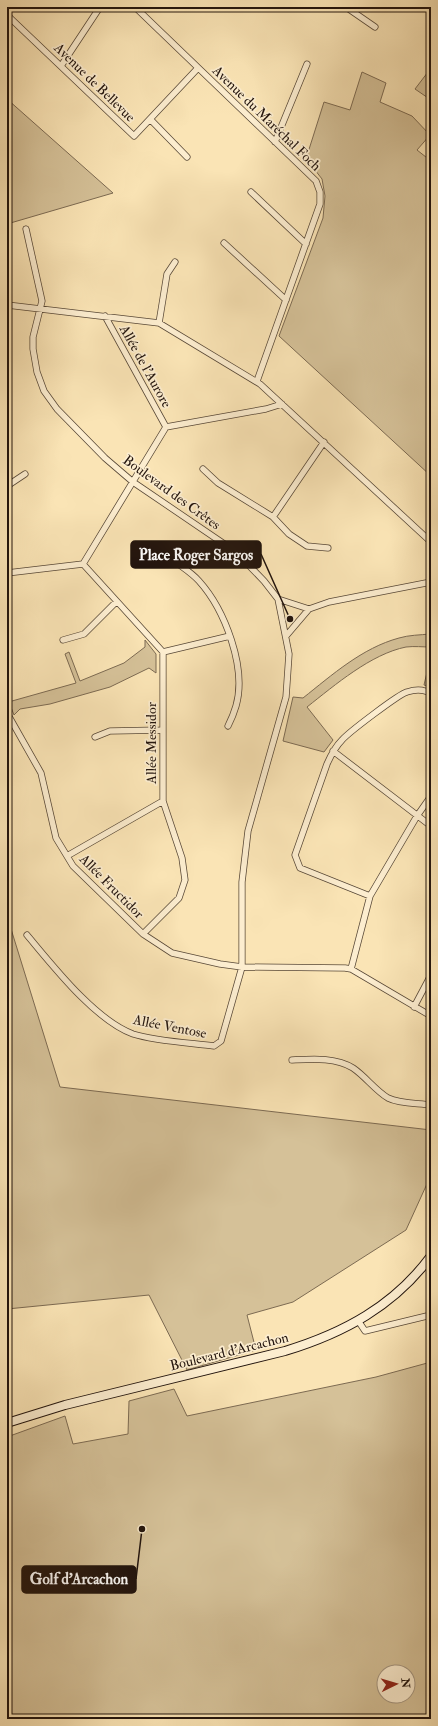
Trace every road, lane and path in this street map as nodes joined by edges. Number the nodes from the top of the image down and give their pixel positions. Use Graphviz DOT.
graph roads {
  1 [pos="100,7"];
  2 [pos="135,7"];
  3 [pos="346,7"];
  4 [pos="7,15"];
  5 [pos="375,27"];
  6 [pos="307,64"];
  7 [pos="62,66"];
  8 [pos="198,68"];
  9 [pos="150,119"];
  10 [pos="275,142"];
  11 [pos="187,157"];
  12 [pos="251,192"];
  13 [pos="26,229"];
  14 [pos="224,242"];
  15 [pos="306,244"];
  16 [pos="175,262"];
  17 [pos="286,300"];
  18 [pos="7,305"];
  19 [pos="40,310"];
  20 [pos="105,316"];
  21 [pos="160,323"];
  22 [pos="257,382"];
  23 [pos="282,404"];
  24 [pos="166,427"];
  25 [pos="324,442"];
  26 [pos="203,470"];
  27 [pos="25,474"];
  28 [pos="133,482"];
  29 [pos="7,486"];
  30 [pos="273,517"];
  31 [pos="431,542"];
  32 [pos="328,548"];
  33 [pos="173,560"];
  34 [pos="83,564"];
  35 [pos="7,573"];
  36 [pos="431,582"];
  37 [pos="278,599"];
  38 [pos="116,602"];
  39 [pos="309,609"];
  40 [pos="230,636"];
  41 [pos="286,636"];
  42 [pos="63,640"];
  43 [pos="163,652"];
  44 [pos="431,694"];
  45 [pos="7,713"];
  46 [pos="228,726"];
  47 [pos="163,730"];
  48 [pos="95,737"];
  49 [pos="333,750"];
  50 [pos="431,796"];
  51 [pos="163,800"];
  52 [pos="417,816"];
  53 [pos="431,826"];
  54 [pos="67,856"];
  55 [pos="370,896"];
  56 [pos="143,934"];
  57 [pos="27,935"];
  58 [pos="242,967"];
  59 [pos="351,969"];
  60 [pos="431,975"];
  61 [pos="414,1007"];
  62 [pos="431,1016"];
  63 [pos="292,1060"];
  64 [pos="431,1105"];
  65 [pos="431,1256"];
  66 [pos="431,1315"];
  67 [pos="359,1322"];
  68 [pos="7,1423"];
  1 -- 7 [label="street"];
  2 -- 8 [label="street, Avenue du Maréchal Foch"];
  3 -- 5 [label="street"];
  4 -- 7 [label="street, Avenue de Bellevue"];
  6 -- 10 [label="street"];
  7 -- 9 [label="street, Avenue de Bellevue"];
  8 -- 9 [label="street, Avenue de Bellevue"];
  8 -- 10 [label="street, Avenue du Maréchal Foch"];
  9 -- 11 [label="street"];
  10 -- 15 [label="street, Avenue du Maréchal Foch"];
  12 -- 15 [label="street"];
  13 -- 19 [label="street, Boulevard des Crêtes"];
  14 -- 17 [label="street"];
  15 -- 17 [label="street, Avenue du Maréchal Foch"];
  16 -- 21 [label="street"];
  17 -- 22 [label="street, Avenue du Maréchal Foch"];
  18 -- 19 [label="street"];
  19 -- 20 [label="street"];
  19 -- 28 [label="street, Boulevard des Crêtes"];
  20 -- 21 [label="street"];
  20 -- 24 [label="street, Allée de l'Aurore"];
  21 -- 22 [label="street"];
  22 -- 23 [label="street"];
  23 -- 24 [label="street"];
  23 -- 25 [label="street"];
  24 -- 28 [label="street"];
  25 -- 30 [label="street"];
  25 -- 31 [label="street"];
  26 -- 30 [label="street"];
  27 -- 29 [label="street"];
  28 -- 34 [label="street"];
  28 -- 37 [label="street, Boulevard des Crêtes"];
  30 -- 32 [label="street"];
  33 -- 40 [label="street"];
  34 -- 35 [label="street"];
  34 -- 38 [label="street"];
  36 -- 39 [label="street"];
  37 -- 39 [label="street"];
  37 -- 41 [label="street, Boulevard des Crêtes"];
  38 -- 42 [label="street"];
  38 -- 43 [label="street"];
  39 -- 41 [label="street"];
  40 -- 43 [label="street"];
  40 -- 46 [label="street"];
  41 -- 58 [label="street, Boulevard des Crêtes"];
  43 -- 47 [label="street, Allée Messidor"];
  44 -- 49 [label="street"];
  45 -- 54 [label="street, Allée Fructidor"];
  47 -- 48 [label="street"];
  47 -- 51 [label="street, Allée Messidor"];
  49 -- 52 [label="street"];
  49 -- 55 [label="street"];
  50 -- 52 [label="street"];
  51 -- 54 [label="street"];
  51 -- 56 [label="street, Allée Messidor"];
  52 -- 53 [label="street"];
  52 -- 55 [label="street"];
  54 -- 56 [label="street, Allée Fructidor"];
  55 -- 59 [label="street"];
  56 -- 58 [label="street, Allée Fructidor"];
  57 -- 58 [label="street, Allée Ventose"];
  58 -- 59 [label="street, Allée Fructidor"];
  59 -- 61 [label="street"];
  60 -- 61 [label="street"];
  61 -- 62 [label="street"];
  63 -- 64 [label="street"];
  65 -- 67 [label="main road, Boulevard d'Arcachon"];
  66 -- 67 [label="street"];
  67 -- 68 [label="main road, Boulevard d'Arcachon"];
}
